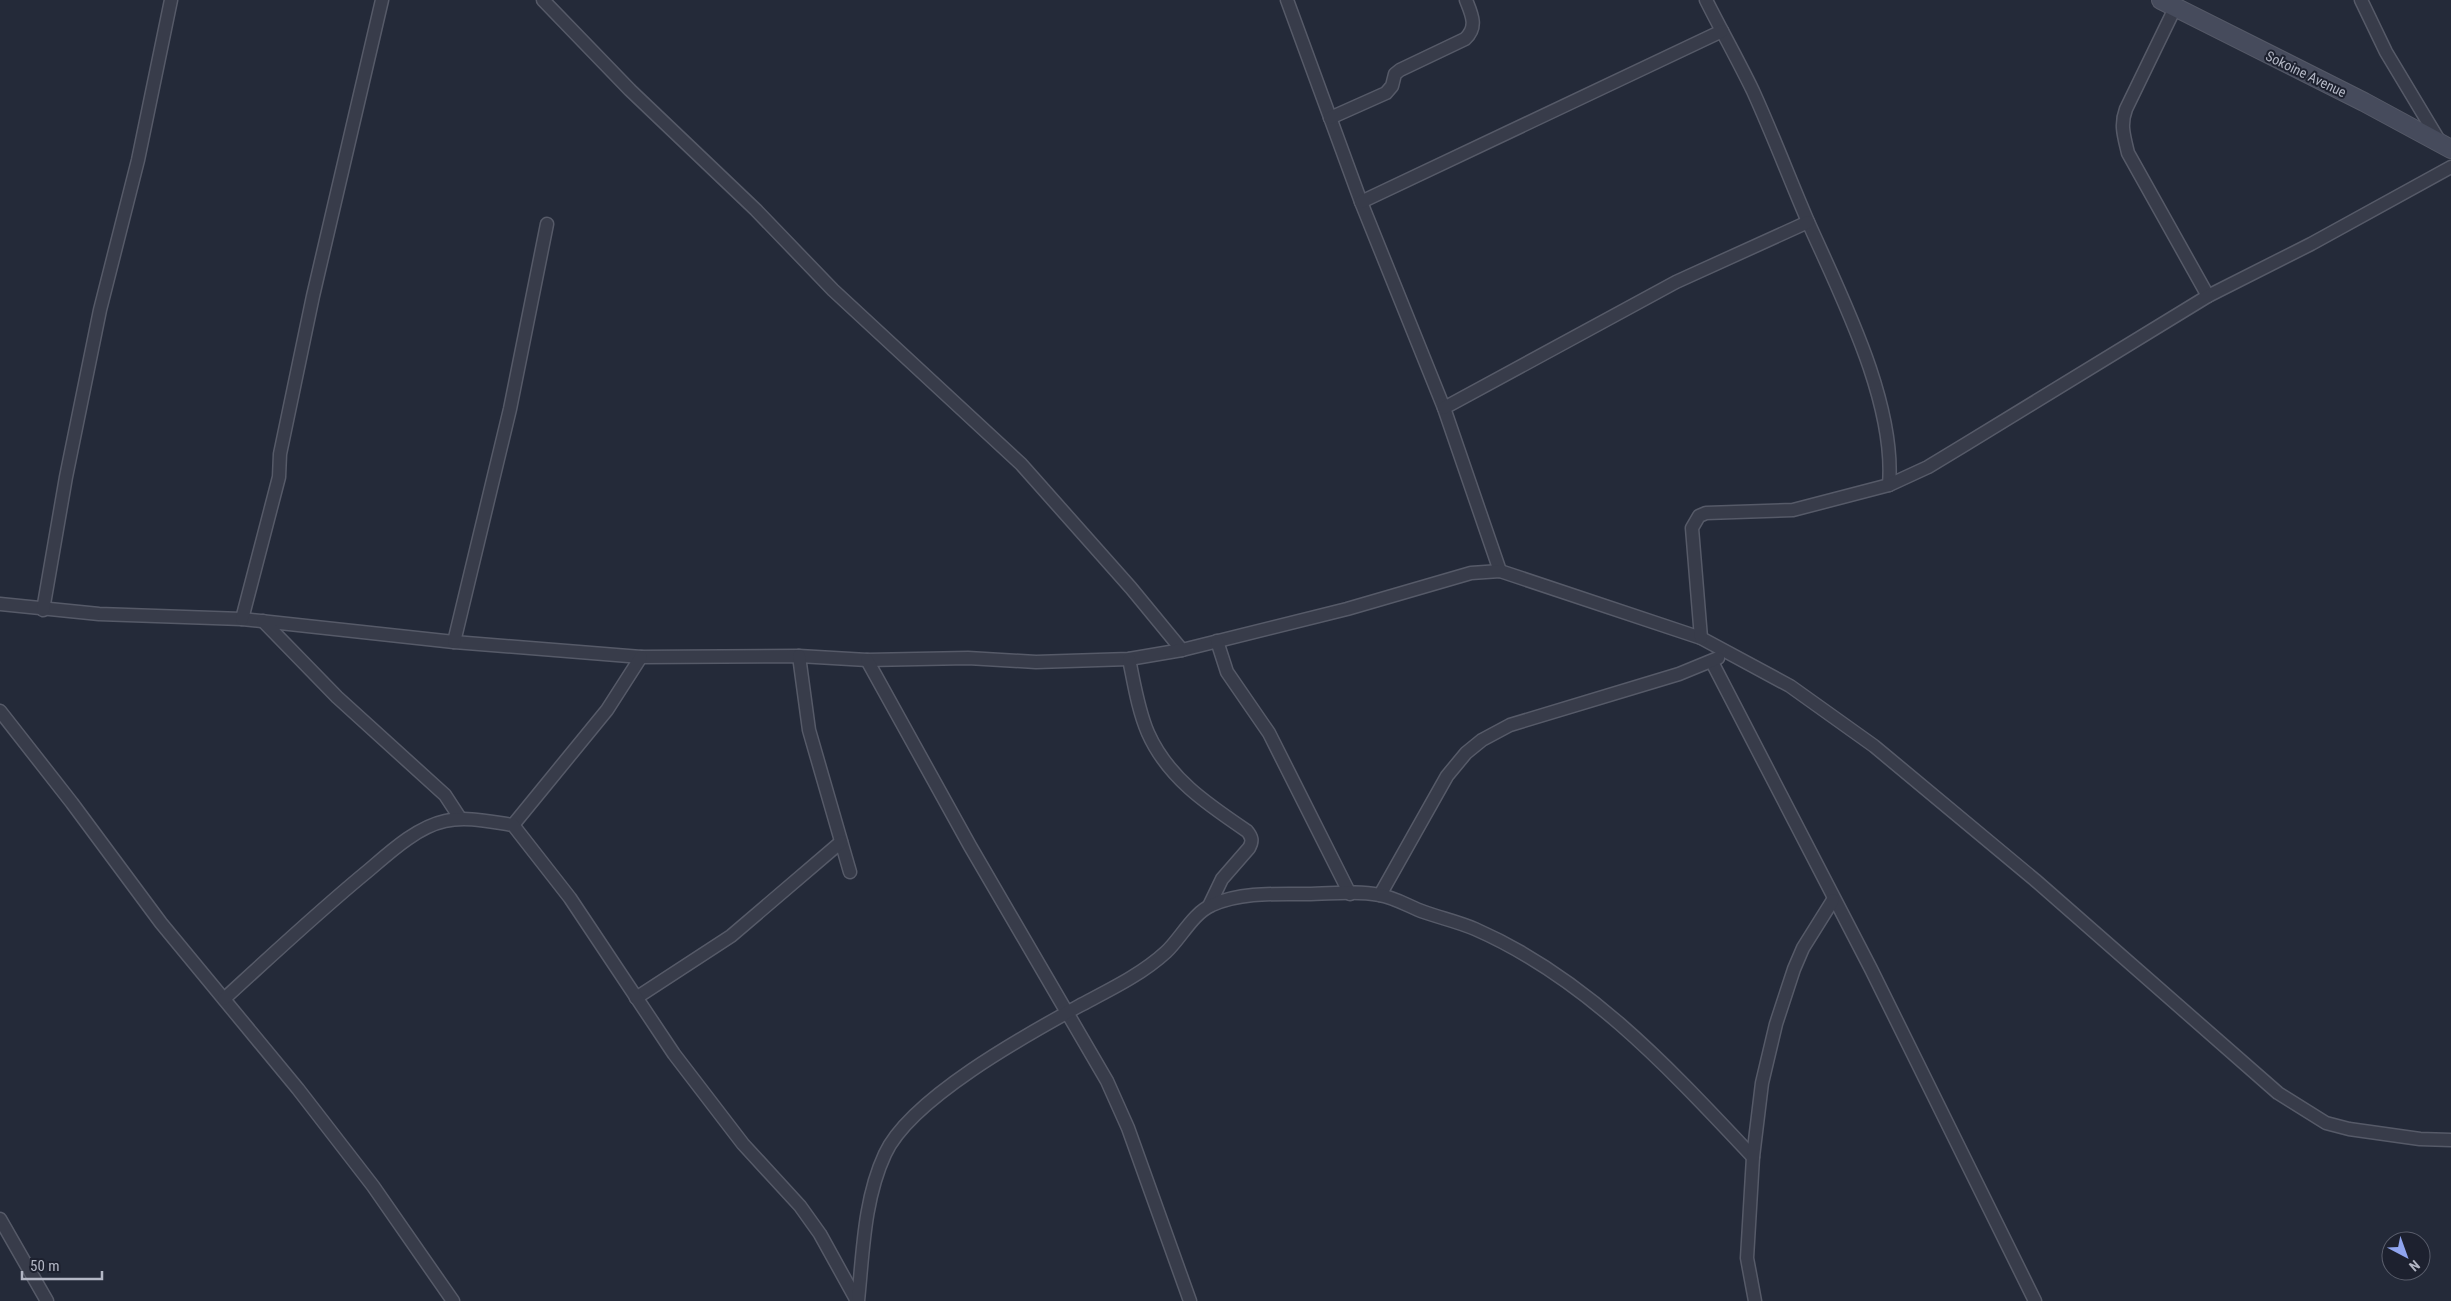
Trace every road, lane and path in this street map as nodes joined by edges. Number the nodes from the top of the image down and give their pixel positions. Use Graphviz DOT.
graph roads {
  1 [pos="171,0"];
  2 [pos="382,0"];
  3 [pos="543,0"];
  4 [pos="1466,0"];
  5 [pos="1706,0"];
  6 [pos="2361,0"];
  7 [pos="1290,1"];
  8 [pos="2168,4"];
  9 [pos="1722,31"];
  10 [pos="1330,118"];
  11 [pos="2446,146"];
  12 [pos="2451,167"];
  13 [pos="1362,202"];
  14 [pos="1808,222"];
  15 [pos="546,224"];
  16 [pos="2208,296"];
  17 [pos="1444,408"];
  18 [pos="1889,485"];
  19 [pos="1500,571"];
  20 [pos="0,604"];
  21 [pos="43,610"];
  22 [pos="242,619"];
  23 [pos="263,621"];
  24 [pos="1700,638"];
  25 [pos="1217,641"];
  26 [pos="454,642"];
  27 [pos="1182,650"];
  28 [pos="1726,653"];
  29 [pos="799,656"];
  30 [pos="641,658"];
  31 [pos="1129,659"];
  32 [pos="867,660"];
  33 [pos="1712,662"];
  34 [pos="0,711"];
  35 [pos="460,818"];
  36 [pos="513,825"];
  37 [pos="841,842"];
  38 [pos="850,872"];
  39 [pos="1350,894"];
  40 [pos="1380,894"];
  41 [pos="1833,900"];
  42 [pos="1209,906"];
  43 [pos="636,998"];
  44 [pos="224,999"];
  45 [pos="1067,1012"];
  46 [pos="2451,1140"];
  47 [pos="1753,1157"];
  48 [pos="0,1219"];
  49 [pos="47,1301"];
  50 [pos="453,1301"];
  51 [pos="857,1301"];
  52 [pos="1190,1301"];
  53 [pos="1755,1301"];
  54 [pos="2035,1301"];
  1 -- 21 [label="street"];
  2 -- 22 [label="street"];
  3 -- 27 [label="street"];
  4 -- 10 [label="street"];
  5 -- 9 [label="street"];
  6 -- 11 [label="street"];
  7 -- 10 [label="street"];
  8 -- 11 [label="street, Sokoine Avenue"];
  8 -- 16 [label="street"];
  9 -- 13 [label="street"];
  9 -- 14 [label="street"];
  10 -- 13 [label="street"];
  12 -- 16 [label="street"];
  13 -- 17 [label="street"];
  14 -- 17 [label="street"];
  14 -- 18 [label="street"];
  15 -- 26 [label="street"];
  16 -- 18 [label="street"];
  17 -- 19 [label="street"];
  18 -- 24 [label="street"];
  19 -- 24 [label="street"];
  19 -- 25 [label="street"];
  20 -- 21 [label="street"];
  21 -- 22 [label="street"];
  22 -- 23 [label="street"];
  23 -- 26 [label="street"];
  23 -- 35 [label="street"];
  24 -- 28 [label="street"];
  25 -- 27 [label="street"];
  25 -- 39 [label="street"];
  26 -- 30 [label="street"];
  27 -- 31 [label="street"];
  28 -- 33 [label="street"];
  28 -- 46 [label="street"];
  29 -- 30 [label="street"];
  29 -- 32 [label="street"];
  29 -- 37 [label="street"];
  30 -- 36 [label="street"];
  31 -- 32 [label="street"];
  31 -- 42 [label="street"];
  32 -- 45 [label="street"];
  33 -- 40 [label="street"];
  33 -- 41 [label="street"];
  34 -- 44 [label="street"];
  35 -- 36 [label="street"];
  35 -- 44 [label="street"];
  36 -- 43 [label="street"];
  37 -- 38 [label="street"];
  37 -- 43 [label="street"];
  39 -- 40 [label="street"];
  39 -- 42 [label="street"];
  40 -- 47 [label="street"];
  41 -- 47 [label="street"];
  41 -- 54 [label="street"];
  42 -- 45 [label="street"];
  43 -- 51 [label="street"];
  44 -- 50 [label="street"];
  45 -- 51 [label="street"];
  45 -- 52 [label="street"];
  47 -- 53 [label="street"];
  48 -- 49 [label="street"];
}
